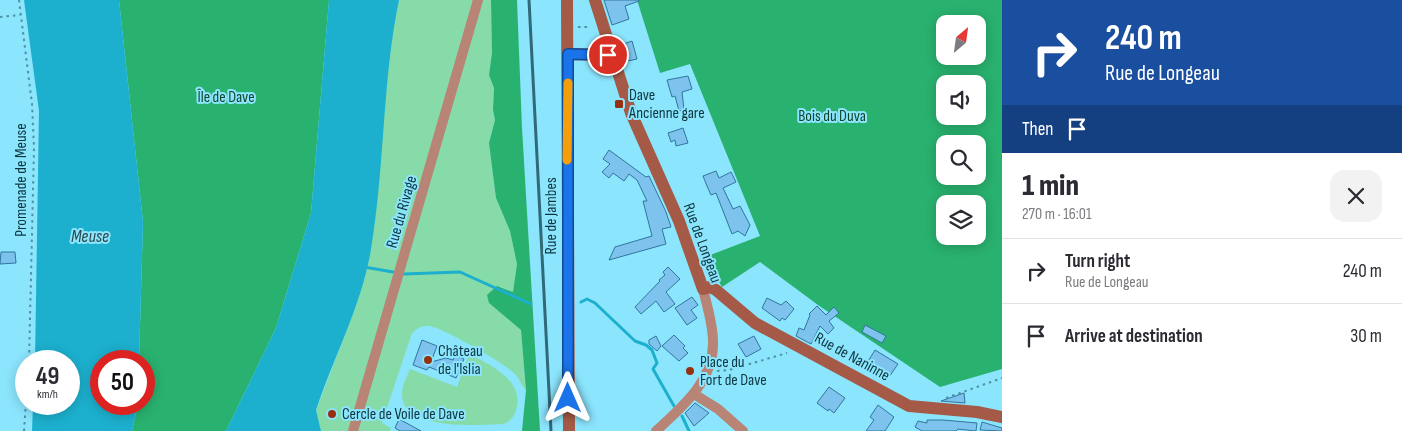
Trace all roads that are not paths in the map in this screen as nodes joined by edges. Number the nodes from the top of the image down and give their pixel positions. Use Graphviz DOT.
graph roads {
  1 [pos="478,0"];
  2 [pos="567,0"];
  3 [pos="595,0"];
  4 [pos="568,54"];
  5 [pos="612,55"];
  6 [pos="703,289"];
  7 [pos="694,394"];
  8 [pos="1002,417"];
  9 [pos="353,431"];
  10 [pos="569,431"];
  11 [pos="656,431"];
  12 [pos="743,431"];
  1 -- 9 [label="street, Rue du Rivage"];
  2 -- 4 [label="street, Rue de Jambes"];
  3 -- 5 [label="street, Rue de Longeau"];
  4 -- 5 [label="street"];
  4 -- 10 [label="street, Rue de Jambes"];
  5 -- 6 [label="street, Rue de Longeau"];
  6 -- 7 [label="street, Rue de Longeau"];
  6 -- 8 [label="street, Rue de Naninne"];
  7 -- 11 [label="street, Rue de Longeau"];
  7 -- 12 [label="street"];
}
